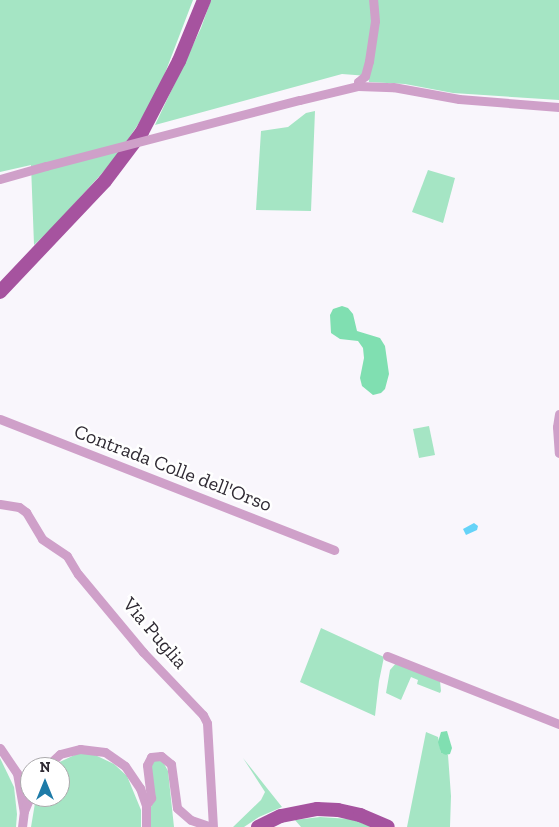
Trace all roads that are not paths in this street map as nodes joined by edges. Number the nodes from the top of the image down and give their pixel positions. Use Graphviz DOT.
graph roads {
  1 [pos="204,0"];
  2 [pos="373,0"];
  3 [pos="358,86"];
  4 [pos="559,107"];
  5 [pos="0,179"];
  6 [pos="0,292"];
  7 [pos="559,414"];
  8 [pos="0,419"];
  9 [pos="559,453"];
  10 [pos="0,504"];
  11 [pos="334,550"];
  12 [pos="387,656"];
  13 [pos="559,724"];
  14 [pos="0,748"];
  15 [pos="57,757"];
  16 [pos="146,805"];
  17 [pos="26,807"];
  18 [pos="24,811"];
  19 [pos="22,827"];
  20 [pos="146,827"];
  21 [pos="212,827"];
  22 [pos="258,827"];
  23 [pos="388,827"];
  1 -- 6 [label="main road"];
  2 -- 3 [label="street"];
  3 -- 4 [label="street"];
  3 -- 5 [label="street, bridge"];
  7 -- 9 [label="street"];
  8 -- 11 [label="street, Contrada Colle dell'Orso"];
  10 -- 21 [label="street, Via Puglia"];
  12 -- 13 [label="street"];
  14 -- 18 [label="street"];
  15 -- 16 [label="street"];
  16 -- 20 [label="street"];
  16 -- 21 [label="street, Via Puglia"];
  17 -- 18 [label="street"];
  18 -- 19 [label="street"];
  22 -- 23 [label="main road"];
}
